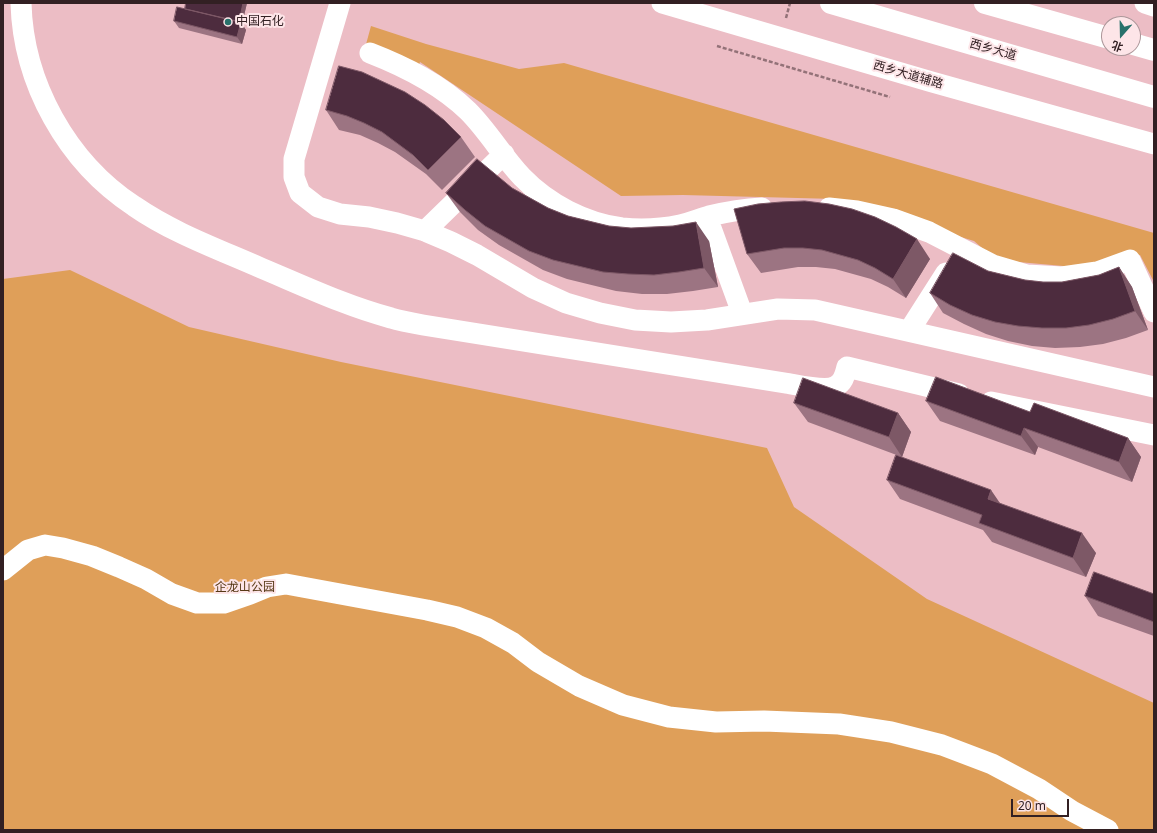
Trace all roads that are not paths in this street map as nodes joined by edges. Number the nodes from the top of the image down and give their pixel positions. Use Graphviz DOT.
graph roads {
  1 [pos="21,3"];
  2 [pos="340,3"];
  3 [pos="662,3"];
  4 [pos="831,3"];
  5 [pos="985,3"];
  6 [pos="1145,3"];
  7 [pos="1154,6"];
  8 [pos="1101,36"];
  9 [pos="1141,46"];
  10 [pos="1154,50"];
  11 [pos="370,53"];
  12 [pos="1154,97"];
  13 [pos="1154,144"];
  14 [pos="504,154"];
  15 [pos="782,206"];
  16 [pos="812,206"];
  17 [pos="708,217"];
  18 [pos="424,231"];
  19 [pos="962,248"];
  20 [pos="1154,312"];
  21 [pos="742,313"];
  22 [pos="909,331"];
  23 [pos="1154,387"];
  24 [pos="1154,435"];
  25 [pos="3,570"];
  26 [pos="1108,830"];
  1 -- 24 [label="street"];
  2 -- 18 [label="street"];
  3 -- 13 [label="street, 西乡大道辅路"];
  4 -- 12 [label="main road, 西乡大道"];
  5 -- 8 [label="main road"];
  6 -- 7 [label="street"];
  9 -- 10 [label="main road"];
  11 -- 14 [label="street"];
  14 -- 17 [label="street"];
  14 -- 18 [label="street"];
  15 -- 17 [label="street"];
  16 -- 19 [label="street"];
  17 -- 21 [label="street"];
  18 -- 21 [label="street"];
  19 -- 20 [label="street"];
  19 -- 22 [label="street"];
  21 -- 22 [label="street"];
  22 -- 23 [label="street"];
  25 -- 26 [label="street"];
}
